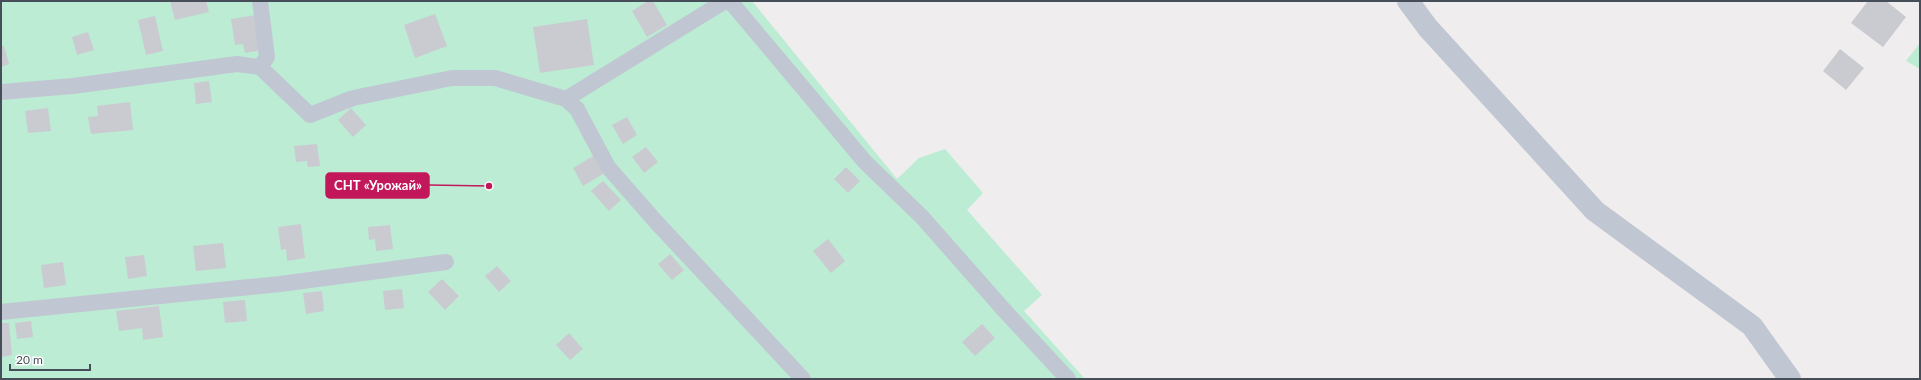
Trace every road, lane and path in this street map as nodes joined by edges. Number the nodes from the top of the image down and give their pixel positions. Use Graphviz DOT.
graph roads {
  1 [pos="260,1"];
  2 [pos="725,1"];
  3 [pos="730,1"];
  4 [pos="1408,1"];
  5 [pos="260,67"];
  6 [pos="1,92"];
  7 [pos="566,99"];
  8 [pos="446,262"];
  9 [pos="1,312"];
  10 [pos="803,379"];
  11 [pos="1068,379"];
  12 [pos="1790,379"];
  1 -- 5 [label="lane"];
  2 -- 7 [label="lane"];
  3 -- 11 [label="lane"];
  4 -- 12 [label="street"];
  5 -- 6 [label="lane"];
  5 -- 7 [label="lane"];
  7 -- 10 [label="lane"];
  8 -- 9 [label="lane"];
}
